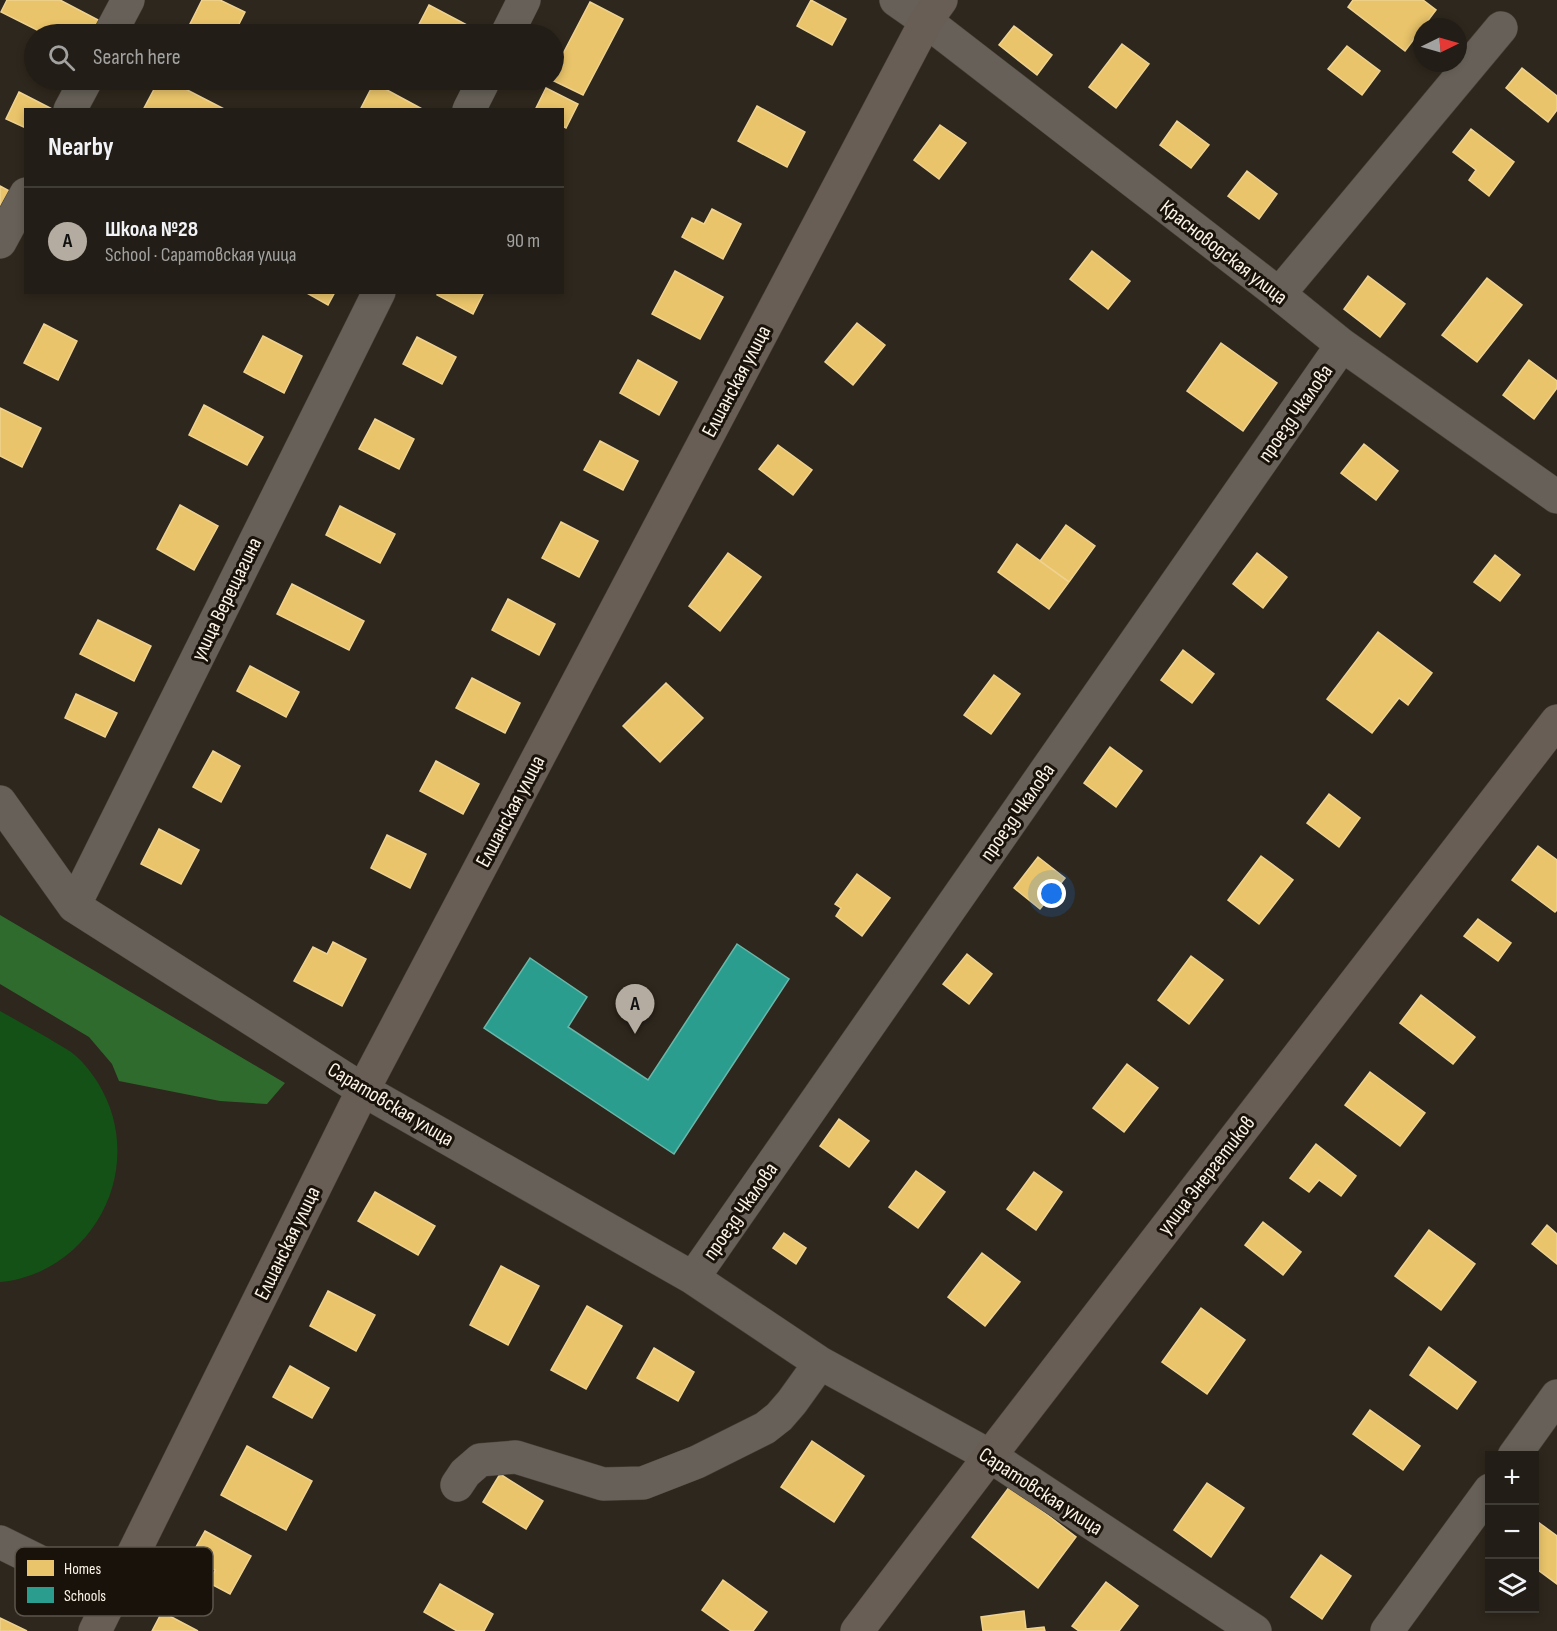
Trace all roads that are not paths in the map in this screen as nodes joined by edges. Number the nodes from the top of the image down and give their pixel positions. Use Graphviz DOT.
graph roads {
  1 [pos="128,0"];
  2 [pos="524,0"];
  3 [pos="896,0"];
  4 [pos="934,10"];
  5 [pos="115,24"];
  6 [pos="512,24"];
  7 [pos="1501,28"];
  8 [pos="81,90"];
  9 [pos="479,90"];
  10 [pos="71,108"];
  11 [pos="471,108"];
  12 [pos="24,198"];
  13 [pos="0,243"];
  14 [pos="378,294"];
  15 [pos="1279,294"];
  16 [pos="1342,345"];
  17 [pos="1557,497"];
  18 [pos="1557,721"];
  19 [pos="0,802"];
  20 [pos="74,906"];
  21 [pos="363,1090"];
  22 [pos="693,1278"];
  23 [pos="820,1363"];
  24 [pos="1557,1396"];
  25 [pos="1517,1451"];
  26 [pos="990,1456"];
  27 [pos="457,1485"];
  28 [pos="1485,1497"];
  29 [pos="0,1542"];
  30 [pos="136,1547"];
  31 [pos="15,1549"];
  32 [pos="102,1616"];
  33 [pos="95,1631"];
  34 [pos="857,1631"];
  35 [pos="1255,1631"];
  36 [pos="1387,1631"];
  1 -- 5 [label="street"];
  2 -- 6 [label="street"];
  3 -- 4 [label="street, Красноводская улица"];
  4 -- 15 [label="street, Красноводская улица"];
  4 -- 21 [label="main road, Елшанская улица"];
  7 -- 15 [label="street"];
  8 -- 10 [label="street"];
  9 -- 11 [label="street"];
  12 -- 13 [label="street"];
  14 -- 20 [label="street, улица Верещагина"];
  15 -- 16 [label="street, Красноводская улица"];
  16 -- 17 [label="street, Красноводская улица"];
  16 -- 22 [label="street, проезд Чкалова"];
  18 -- 26 [label="main road, улица Энергетиков"];
  19 -- 20 [label="street, Саратовская улица"];
  20 -- 21 [label="street, Саратовская улица"];
  21 -- 22 [label="street, Саратовская улица"];
  21 -- 30 [label="main road, Елшанская улица"];
  22 -- 23 [label="street, Саратовская улица"];
  23 -- 26 [label="street, Саратовская улица"];
  23 -- 27 [label="street"];
  24 -- 25 [label="street"];
  26 -- 34 [label="main road, улица Энергетиков"];
  26 -- 35 [label="street, Саратовская улица"];
  28 -- 36 [label="street"];
  29 -- 31 [label="street"];
  32 -- 33 [label="main road, Елшанская улица"];
}
